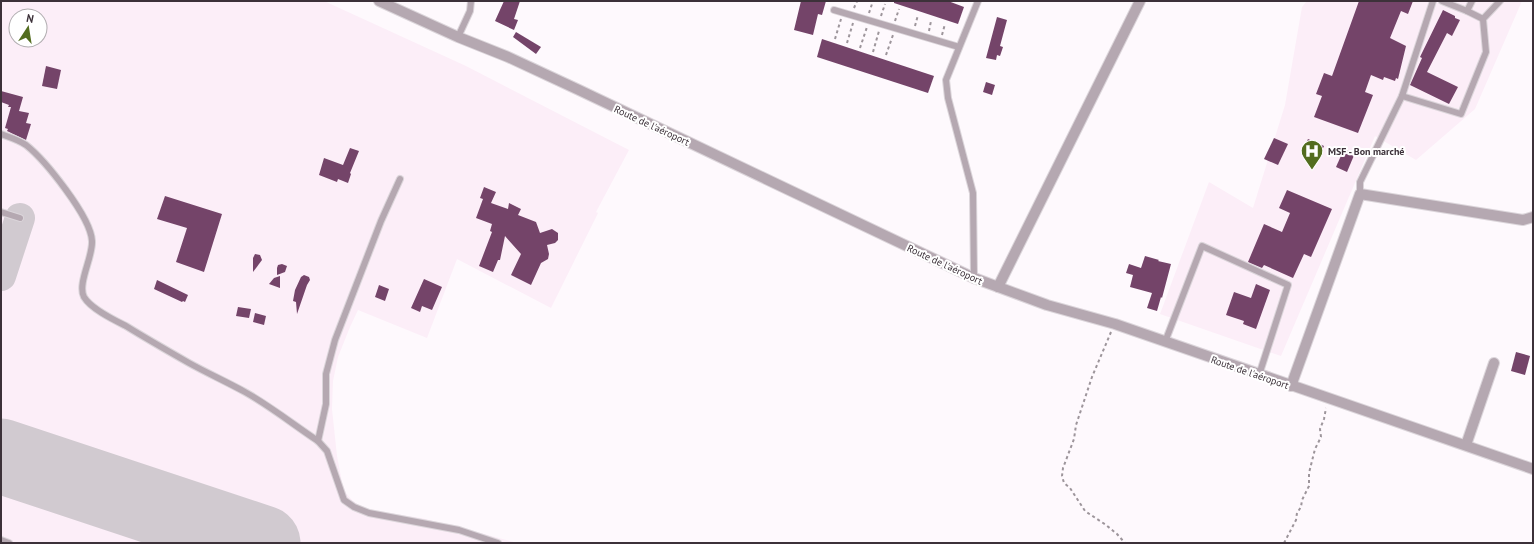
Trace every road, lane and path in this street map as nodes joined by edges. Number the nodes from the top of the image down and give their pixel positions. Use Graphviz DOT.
graph roads {
  1 [pos="379,1"];
  2 [pos="470,1"];
  3 [pos="873,1"];
  4 [pos="978,1"];
  5 [pos="1140,1"];
  6 [pos="1433,1"];
  7 [pos="1442,1"];
  8 [pos="1472,1"];
  9 [pos="1500,1"];
  10 [pos="885,4"];
  11 [pos="899,9"];
  12 [pos="834,10"];
  13 [pos="1467,11"];
  14 [pos="843,12"];
  15 [pos="855,16"];
  16 [pos="1482,19"];
  17 [pos="868,20"];
  18 [pos="880,24"];
  19 [pos="894,28"];
  20 [pos="458,37"];
  21 [pos="835,40"];
  22 [pos="847,43"];
  23 [pos="959,47"];
  24 [pos="860,48"];
  25 [pos="873,52"];
  26 [pos="886,55"];
  27 [pos="1402,96"];
  28 [pos="1,134"];
  29 [pos="400,179"];
  30 [pos="1360,194"];
  31 [pos="1,212"];
  32 [pos="1533,217"];
  33 [pos="20,218"];
  34 [pos="974,278"];
  35 [pos="998,288"];
  36 [pos="1115,324"];
  37 [pos="1165,342"];
  38 [pos="1494,363"];
  39 [pos="1259,375"];
  40 [pos="1291,386"];
  41 [pos="1328,398"];
  42 [pos="318,441"];
  43 [pos="1466,445"];
  44 [pos="1533,469"];
  45 [pos="1,540"];
  46 [pos="9,543"];
  47 [pos="498,543"];
  48 [pos="1125,543"];
  49 [pos="1284,543"];
  1 -- 20 [label="street, Route de l'aéroport"];
  2 -- 20 [label="lane"];
  3 -- 17 [label="path"];
  4 -- 23 [label="lane"];
  5 -- 35 [label="street"];
  6 -- 27 [label="lane"];
  7 -- 13 [label="lane"];
  8 -- 13 [label="lane"];
  9 -- 16 [label="lane"];
  10 -- 18 [label="path"];
  11 -- 19 [label="path"];
  12 -- 14 [label="lane"];
  13 -- 16 [label="lane"];
  14 -- 15 [label="lane"];
  14 -- 21 [label="path"];
  15 -- 17 [label="lane"];
  15 -- 22 [label="path"];
  16 -- 27 [label="lane"];
  17 -- 18 [label="lane"];
  17 -- 24 [label="path"];
  18 -- 19 [label="lane"];
  18 -- 25 [label="path"];
  19 -- 23 [label="lane"];
  19 -- 26 [label="path"];
  20 -- 34 [label="street, Route de l'aéroport"];
  23 -- 34 [label="lane"];
  27 -- 30 [label="lane"];
  28 -- 42 [label="lane"];
  29 -- 42 [label="lane"];
  30 -- 32 [label="street"];
  30 -- 40 [label="street"];
  31 -- 33 [label="lane"];
  34 -- 35 [label="street, Route de l'aéroport"];
  35 -- 36 [label="street, Route de l'aéroport"];
  36 -- 37 [label="street, Route de l'aéroport"];
  36 -- 48 [label="path"];
  37 -- 39 [label="street, Route de l'aéroport"];
  37 -- 39 [label="lane"];
  38 -- 43 [label="street"];
  39 -- 40 [label="street, Route de l'aéroport"];
  40 -- 41 [label="street, Route de l'aéroport"];
  41 -- 43 [label="street, Route de l'aéroport"];
  41 -- 49 [label="path"];
  42 -- 47 [label="lane"];
  43 -- 44 [label="street, Route de l'aéroport"];
  45 -- 46 [label="lane"];
}
